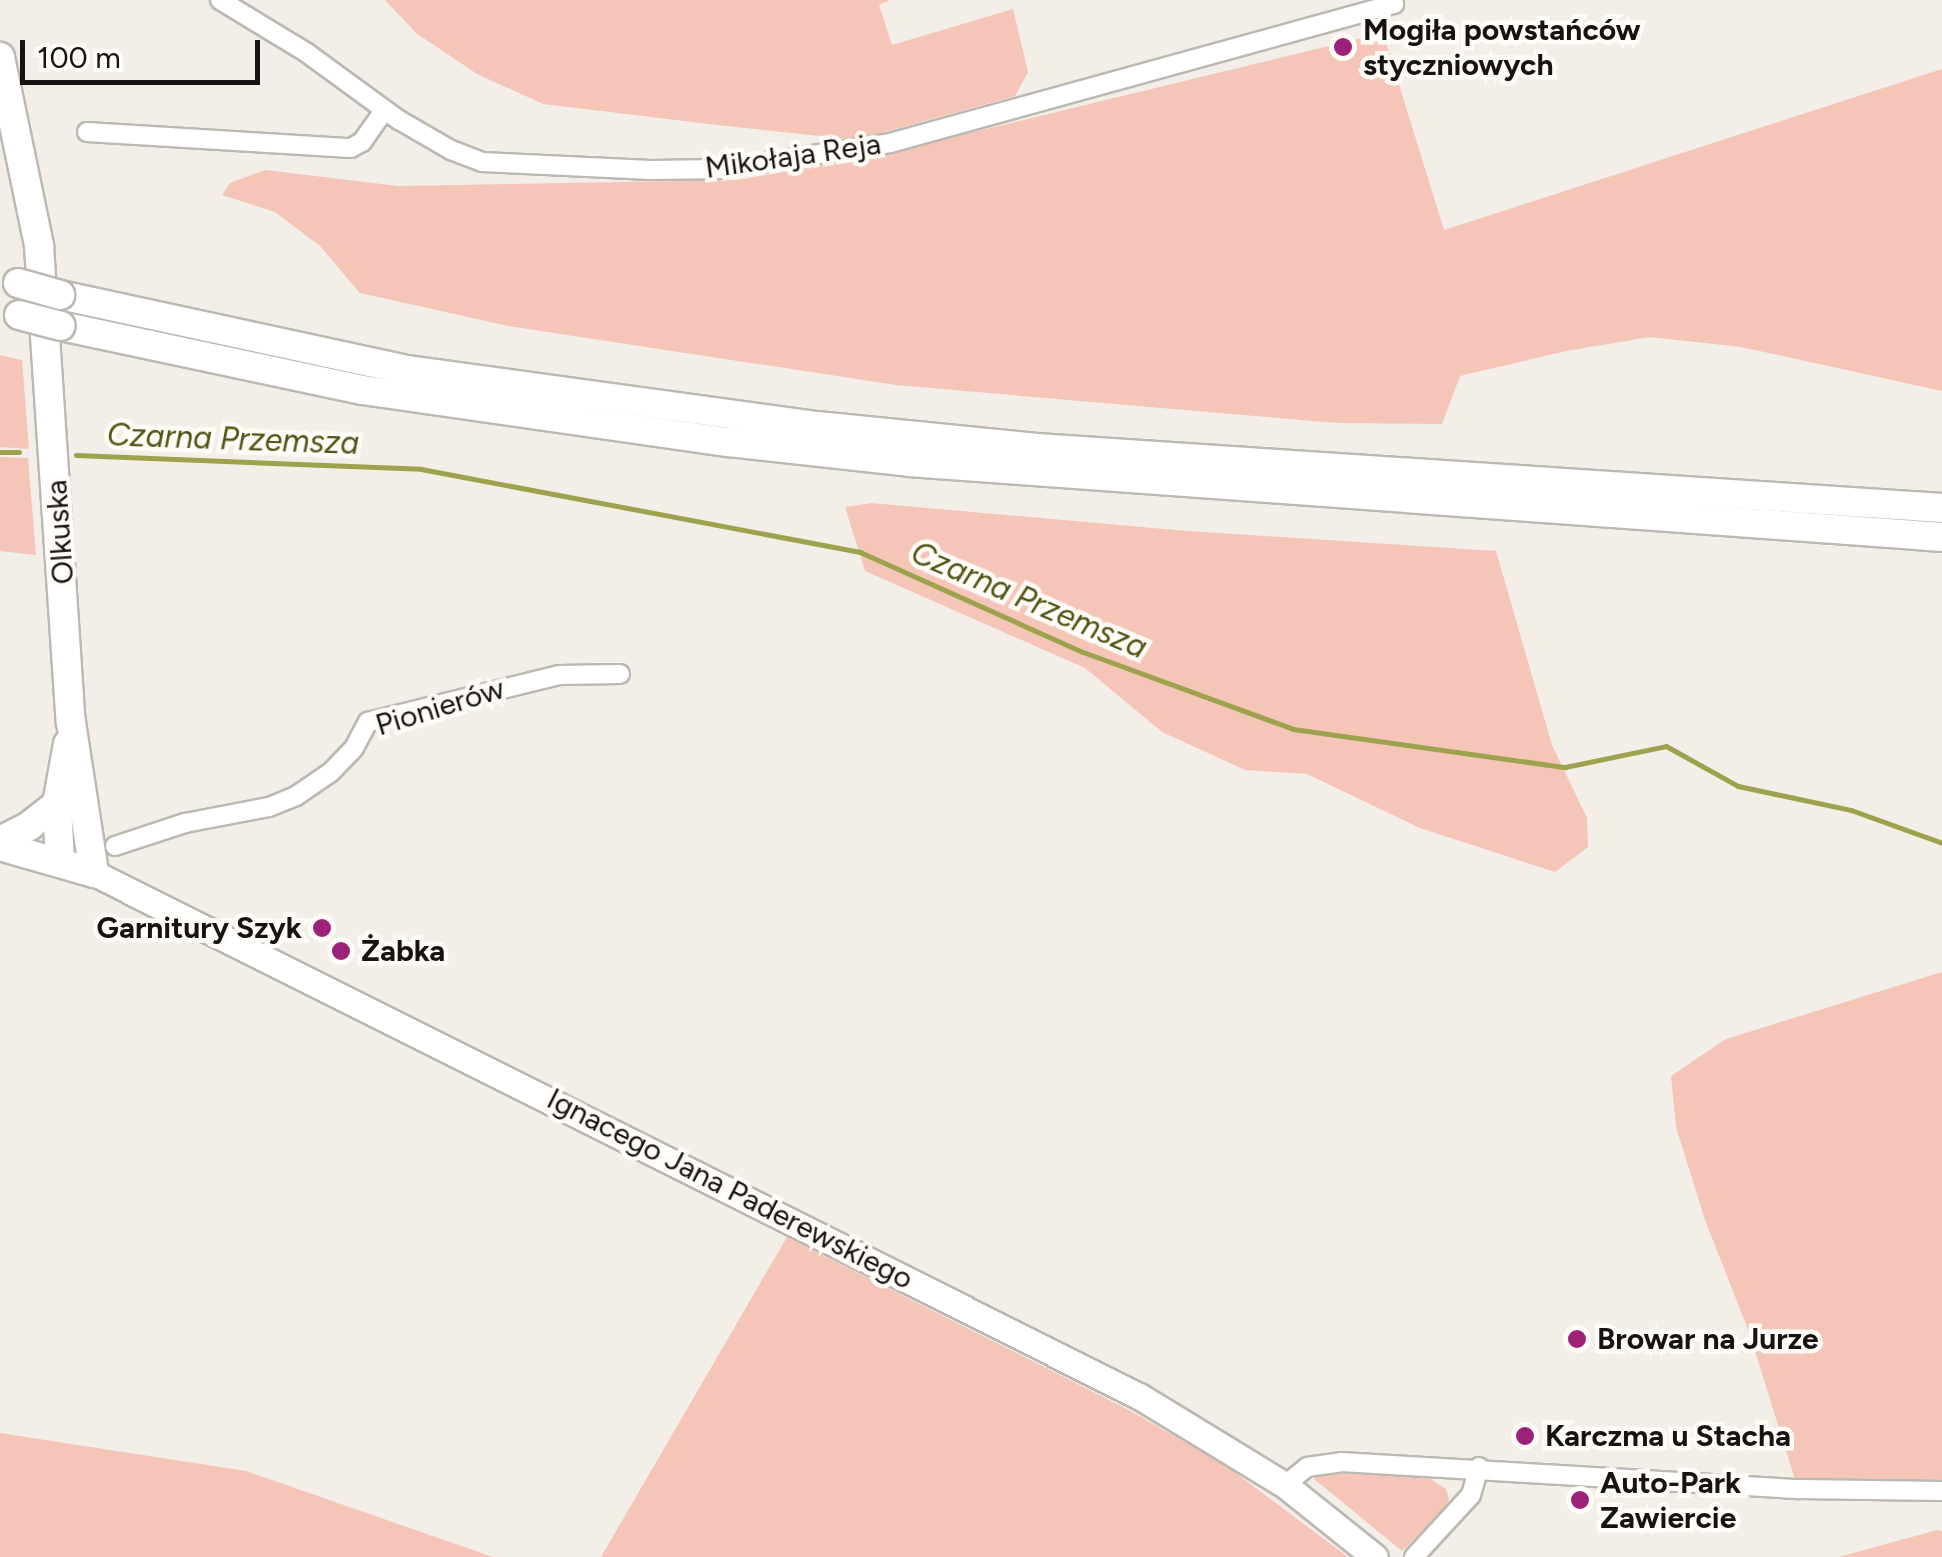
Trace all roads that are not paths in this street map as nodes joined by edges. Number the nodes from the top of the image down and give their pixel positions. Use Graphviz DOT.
graph roads {
  1 [pos="220,0"];
  2 [pos="1393,2"];
  3 [pos="2,72"];
  4 [pos="384,110"];
  5 [pos="87,132"];
  6 [pos="30,283"];
  7 [pos="10,312"];
  8 [pos="53,333"];
  9 [pos="1942,508"];
  10 [pos="1942,537"];
  11 [pos="620,674"];
  12 [pos="71,722"];
  13 [pos="57,804"];
  14 [pos="0,843"];
  15 [pos="115,846"];
  16 [pos="60,862"];
  17 [pos="94,872"];
  18 [pos="1479,1467"];
  19 [pos="1285,1485"];
  20 [pos="1942,1491"];
  21 [pos="1376,1557"];
  22 [pos="1414,1557"];
  1 -- 4 [label="street, Mikołaja Reja"];
  2 -- 4 [label="street, Mikołaja Reja"];
  3 -- 6 [label="main road, Olkuska"];
  4 -- 5 [label="street"];
  6 -- 8 [label="main road, Olkuska"];
  6 -- 9 [label="main road"];
  7 -- 8 [label="main road, bridge"];
  8 -- 10 [label="main road"];
  8 -- 12 [label="main road, Olkuska"];
  11 -- 15 [label="street, Pionierów"];
  12 -- 13 [label="main road, Olkuska"];
  12 -- 17 [label="main road, Olkuska"];
  13 -- 14 [label="main road"];
  13 -- 16 [label="main road, Olkuska"];
  14 -- 16 [label="main road, Ignacego Jana Paderewskiego"];
  16 -- 17 [label="main road, Ignacego Jana Paderewskiego"];
  17 -- 19 [label="main road, Ignacego Jana Paderewskiego"];
  18 -- 19 [label="street"];
  18 -- 20 [label="street"];
  18 -- 22 [label="street"];
  19 -- 21 [label="main road, Ignacego Jana Paderewskiego"];
}
